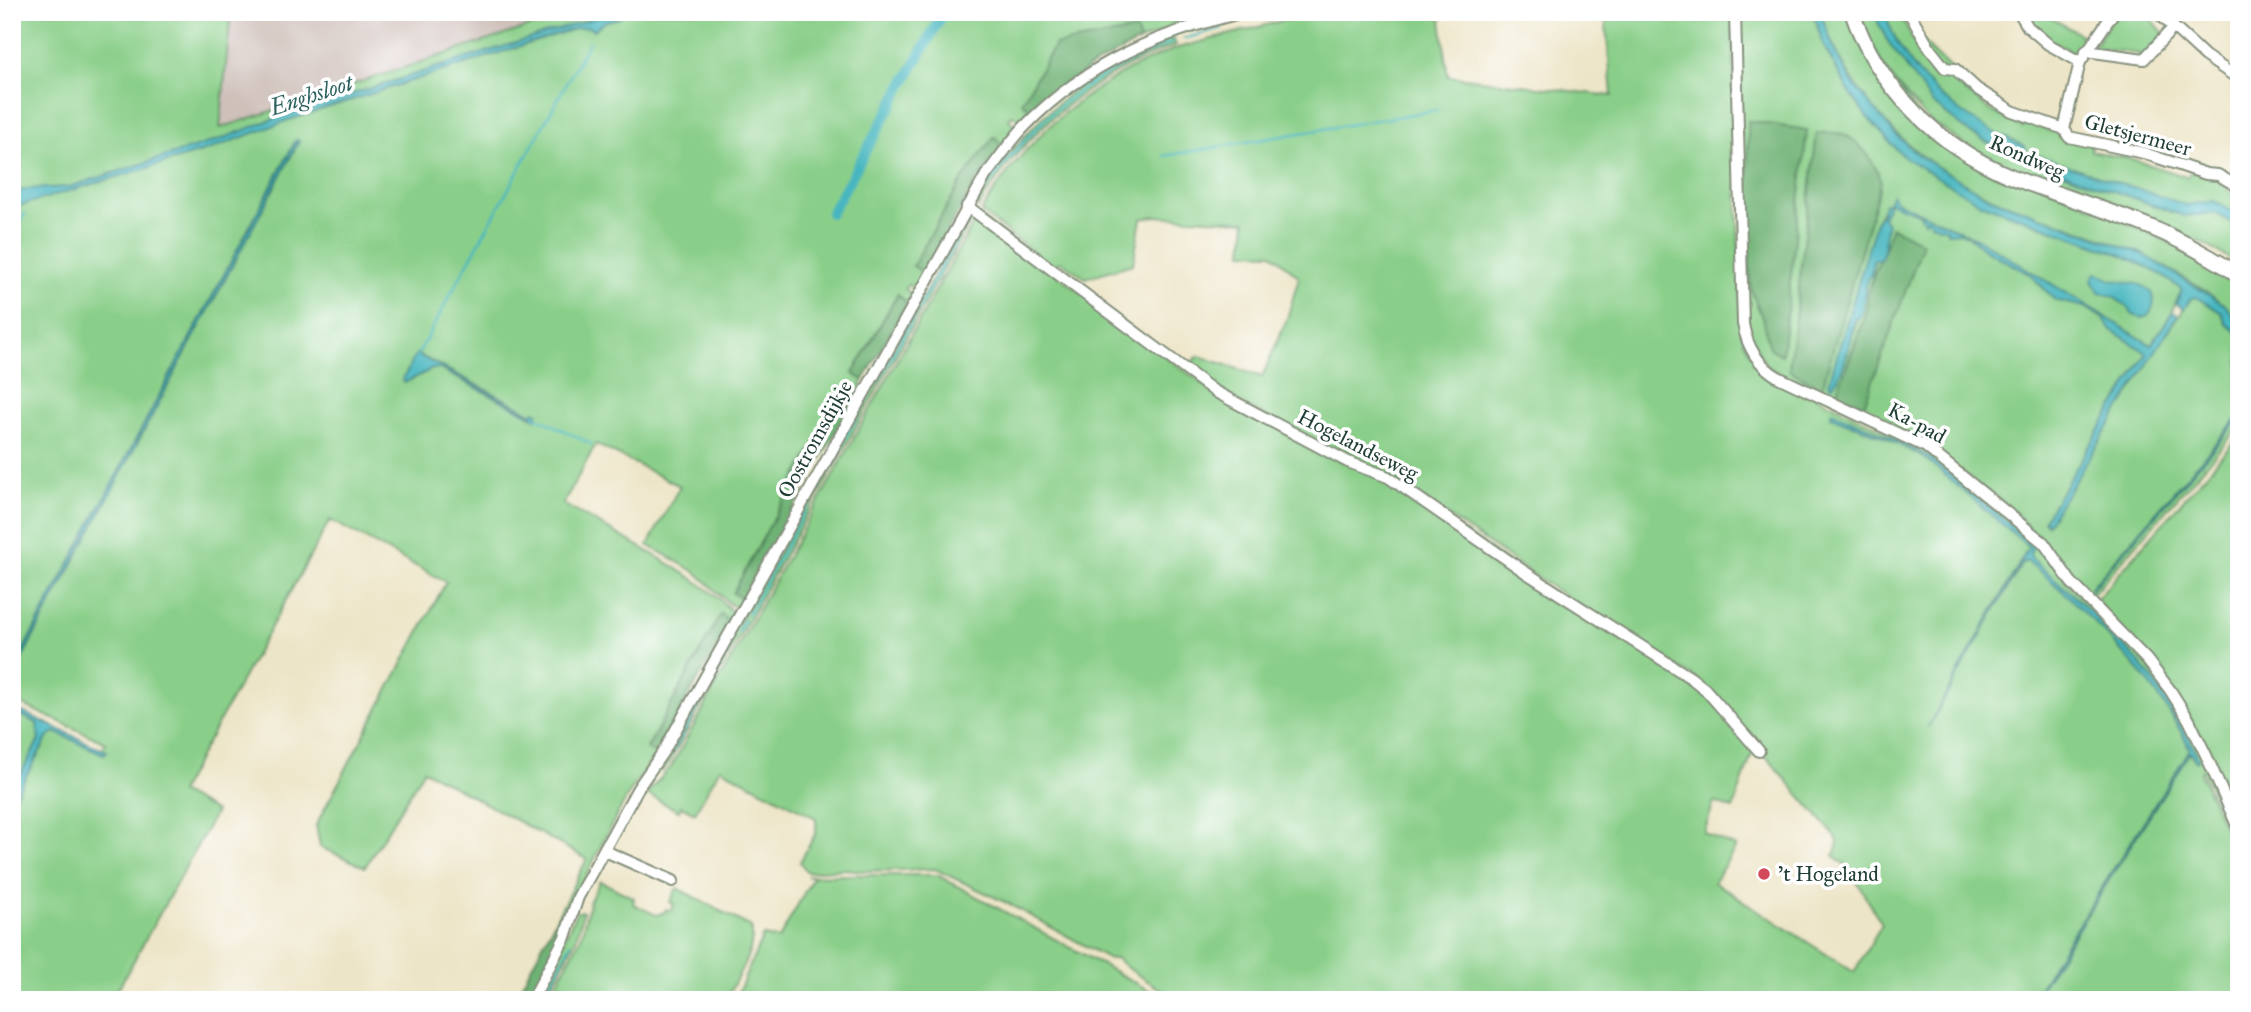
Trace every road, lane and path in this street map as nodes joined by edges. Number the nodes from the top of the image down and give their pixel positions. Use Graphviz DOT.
graph roads {
  1 [pos="1245,12"];
  2 [pos="1735,12"];
  3 [pos="1852,12"];
  4 [pos="1909,12"];
  5 [pos="2019,12"];
  6 [pos="2114,12"];
  7 [pos="2157,12"];
  8 [pos="2173,28"];
  9 [pos="2086,51"];
  10 [pos="2080,62"];
  11 [pos="2239,79"];
  12 [pos="2064,129"];
  13 [pos="2239,187"];
  14 [pos="967,206"];
  15 [pos="2239,275"];
  16 [pos="1759,751"];
  17 [pos="2239,830"];
  18 [pos="605,850"];
  19 [pos="673,881"];
  20 [pos="532,1000"];
  1 -- 14 [label="street, Oostromsdijkje"];
  2 -- 17 [label="street, Ka-pad"];
  3 -- 15 [label="main road, Rondweg"];
  4 -- 12 [label="street, Gletsjermeer"];
  5 -- 10 [label="street"];
  6 -- 9 [label="street"];
  7 -- 8 [label="street"];
  8 -- 9 [label="street"];
  8 -- 11 [label="street"];
  9 -- 10 [label="street"];
  10 -- 12 [label="street"];
  12 -- 13 [label="street, Gletsjermeer"];
  14 -- 16 [label="street, Hogelandseweg"];
  14 -- 18 [label="street, Oostromsdijkje"];
  18 -- 19 [label="street"];
  18 -- 20 [label="street, Oostromsdijkje"];
}
